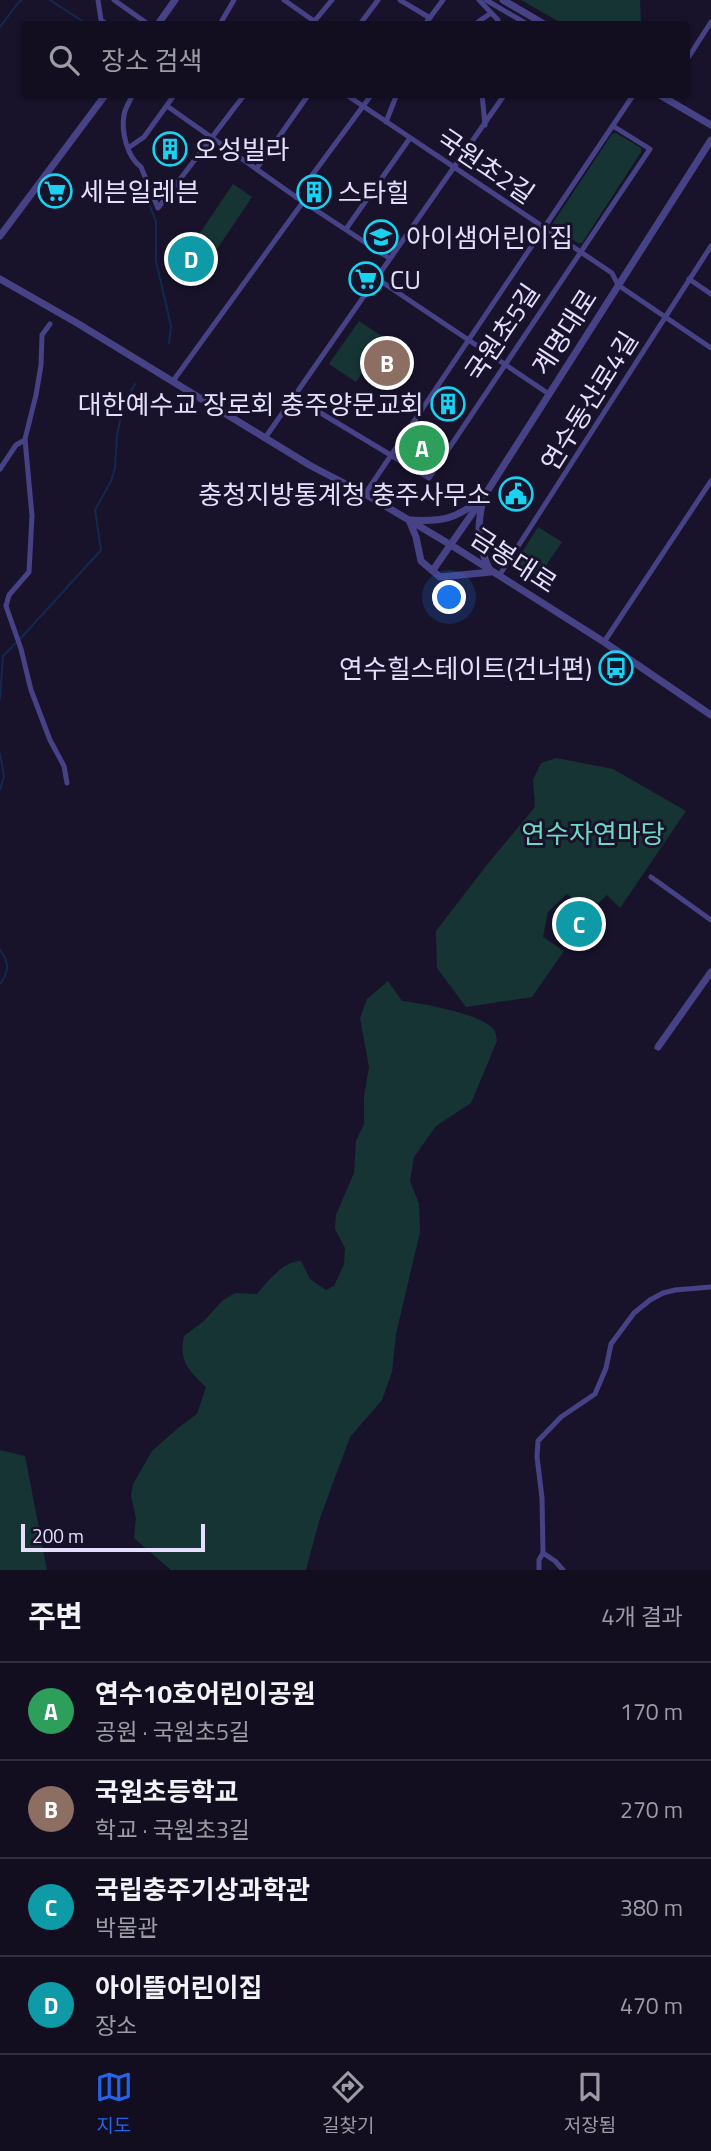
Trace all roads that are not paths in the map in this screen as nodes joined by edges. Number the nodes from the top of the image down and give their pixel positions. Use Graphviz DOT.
graph roads {
  1 [pos="98,0"];
  2 [pos="114,0"];
  3 [pos="175,0"];
  4 [pos="233,0"];
  5 [pos="284,0"];
  6 [pos="332,0"];
  7 [pos="378,0"];
  8 [pos="400,0"];
  9 [pos="443,0"];
  10 [pos="479,0"];
  11 [pos="486,0"];
  12 [pos="503,0"];
  13 [pos="503,10"];
  14 [pos="491,13"];
  15 [pos="430,18"];
  16 [pos="102,21"];
  17 [pos="144,21"];
  18 [pos="160,21"];
  19 [pos="222,21"];
  20 [pos="310,21"];
  21 [pos="315,21"];
  22 [pos="362,21"];
  23 [pos="428,21"];
  24 [pos="479,21"];
  25 [pos="497,21"];
  26 [pos="498,21"];
  27 [pos="522,21"];
  28 [pos="539,21"];
  29 [pos="711,22"];
  30 [pos="690,56"];
  31 [pos="103,98"];
  32 [pos="131,98"];
  33 [pos="172,98"];
  34 [pos="242,98"];
  35 [pos="306,98"];
  36 [pos="350,98"];
  37 [pos="369,98"];
  38 [pos="395,98"];
  39 [pos="482,98"];
  40 [pos="503,98"];
  41 [pos="631,98"];
  42 [pos="665,98"];
  43 [pos="167,106"];
  44 [pos="362,107"];
  45 [pos="386,122"];
  46 [pos="485,125"];
  47 [pos="711,125"];
  48 [pos="613,126"];
  49 [pos="213,138"];
  50 [pos="410,138"];
  51 [pos="711,140"];
  52 [pos="128,148"];
  53 [pos="257,168"];
  54 [pos="455,168"];
  55 [pos="296,197"];
  56 [pos="303,202"];
  57 [pos="545,228"];
  58 [pos="346,229"];
  59 [pos="0,236"];
  60 [pos="711,246"];
  61 [pos="580,252"];
  62 [pos="389,258"];
  63 [pos="376,278"];
  64 [pos="0,279"];
  65 [pos="689,279"];
  66 [pos="618,285"];
  67 [pos="711,294"];
  68 [pos="665,318"];
  69 [pos="50,324"];
  70 [pos="469,340"];
  71 [pos="711,348"];
  72 [pos="505,364"];
  73 [pos="173,381"];
  74 [pos="549,394"];
  75 [pos="294,397"];
  76 [pos="265,438"];
  77 [pos="25,439"];
  78 [pos="391,454"];
  79 [pos="0,469"];
  80 [pos="711,481"];
  81 [pos="365,494"];
  82 [pos="483,498"];
  83 [pos="409,520"];
  84 [pos="451,545"];
  85 [pos="433,570"];
  86 [pos="491,572"];
  87 [pos="499,577"];
  88 [pos="604,642"];
  89 [pos="711,715"];
  90 [pos="67,783"];
  91 [pos="651,877"];
  92 [pos="711,920"];
  93 [pos="711,972"];
  94 [pos="708,982"];
  95 [pos="658,1047"];
  96 [pos="711,1287"];
  97 [pos="543,1553"];
  98 [pos="539,1570"];
  99 [pos="563,1570"];
  1 -- 16 [label="street"];
  2 -- 17 [label="street"];
  3 -- 18 [label="street"];
  4 -- 19 [label="street"];
  5 -- 20 [label="street"];
  6 -- 21 [label="street"];
  7 -- 22 [label="street"];
  8 -- 15 [label="street"];
  9 -- 15 [label="street"];
  10 -- 14 [label="street"];
  11 -- 13 [label="street"];
  12 -- 28 [label="street"];
  13 -- 26 [label="street"];
  13 -- 27 [label="street"];
  14 -- 24 [label="street"];
  14 -- 25 [label="street"];
  15 -- 23 [label="street"];
  29 -- 30 [label="street"];
  31 -- 59 [label="street"];
  32 -- 52 [label="street"];
  33 -- 43 [label="street"];
  34 -- 49 [label="street"];
  35 -- 53 [label="street"];
  36 -- 44 [label="street, 국원초2길"];
  37 -- 44 [label="street"];
  38 -- 45 [label="street"];
  39 -- 46 [label="street"];
  40 -- 46 [label="street"];
  41 -- 48 [label="street"];
  42 -- 47 [label="street"];
  43 -- 49 [label="street"];
  43 -- 52 [label="street"];
  44 -- 45 [label="street, 국원초2길"];
  44 -- 55 [label="street"];
  45 -- 50 [label="street, 국원초2길"];
  46 -- 54 [label="street"];
  48 -- 57 [label="street"];
  48 -- 61 [label="street, 국원초5길"];
  49 -- 52 [label="street"];
  49 -- 53 [label="street"];
  50 -- 54 [label="street, 국원초2길"];
  50 -- 58 [label="street"];
  51 -- 66 [label="street, 계명대로"];
  53 -- 55 [label="street"];
  54 -- 57 [label="street, 국원초2길"];
  54 -- 62 [label="street"];
  55 -- 56 [label="street"];
  56 -- 58 [label="street"];
  56 -- 73 [label="street"];
  57 -- 61 [label="street, 국원초2길"];
  57 -- 70 [label="street"];
  58 -- 62 [label="street"];
  60 -- 65 [label="street, 연수동산로4길"];
  61 -- 66 [label="street, 국원초2길"];
  61 -- 72 [label="street, 국원초5길"];
  62 -- 63 [label="street"];
  63 -- 70 [label="street"];
  63 -- 75 [label="street"];
  64 -- 73 [label="street, 금봉대로"];
  65 -- 67 [label="street"];
  65 -- 68 [label="street, 연수동산로4길"];
  66 -- 68 [label="street, 국원초2길"];
  66 -- 74 [label="street, 계명대로"];
  68 -- 71 [label="street, 국원초2길"];
  68 -- 87 [label="street, 연수동산로4길"];
  69 -- 77 [label="street"];
  70 -- 72 [label="street"];
  70 -- 78 [label="street"];
  72 -- 74 [label="street"];
  72 -- 78 [label="street, 국원초5길"];
  73 -- 76 [label="street, 금봉대로"];
  74 -- 82 [label="street, 계명대로"];
  75 -- 76 [label="street"];
  75 -- 78 [label="street, 국원초5길"];
  76 -- 81 [label="street, 금봉대로"];
  77 -- 79 [label="street"];
  77 -- 90 [label="street"];
  78 -- 81 [label="street"];
  80 -- 88 [label="street"];
  81 -- 83 [label="street, 금봉대로"];
  82 -- 83 [label="street"];
  82 -- 84 [label="street, 계명대로"];
  82 -- 86 [label="street"];
  83 -- 84 [label="street, 금봉대로"];
  83 -- 85 [label="street"];
  84 -- 85 [label="street, 계명대로"];
  84 -- 86 [label="street, 금봉대로"];
  85 -- 86 [label="street"];
  86 -- 87 [label="street, 금봉대로"];
  87 -- 88 [label="street, 금봉대로"];
  88 -- 89 [label="street, 금봉대로"];
  91 -- 92 [label="street"];
  93 -- 94 [label="street"];
  94 -- 95 [label="street"];
  96 -- 97 [label="street"];
  97 -- 98 [label="street"];
  97 -- 99 [label="street"];
}
